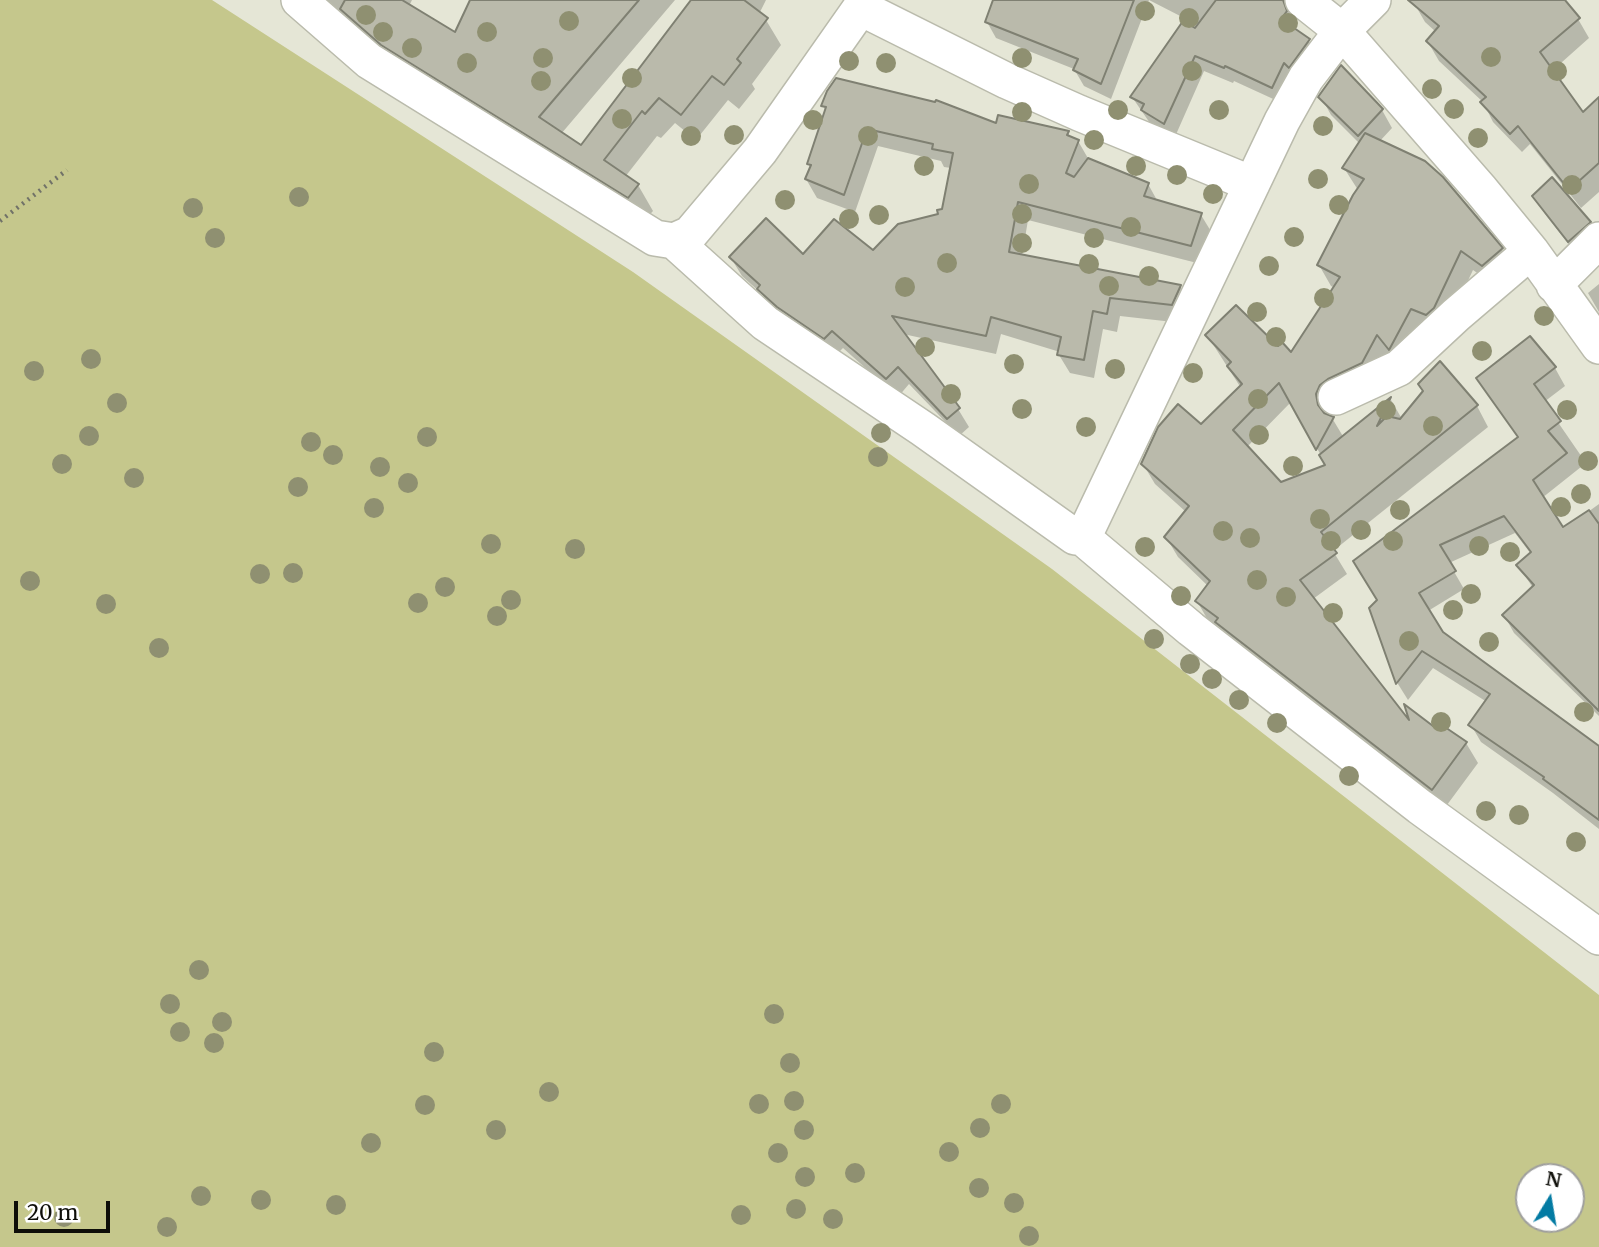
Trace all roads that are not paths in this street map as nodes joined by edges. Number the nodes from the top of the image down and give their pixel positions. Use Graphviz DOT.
graph roads {
  1 [pos="299,0"];
  2 [pos="1303,0"];
  3 [pos="1373,0"];
  4 [pos="863,4"];
  5 [pos="1342,31"];
  6 [pos="1252,184"];
  7 [pos="1599,240"];
  8 [pos="674,241"];
  9 [pos="1531,251"];
  10 [pos="1554,285"];
  11 [pos="1599,346"];
  12 [pos="1336,397"];
  13 [pos="1083,538"];
  14 [pos="1599,937"];
  1 -- 8 [label="street"];
  2 -- 5 [label="street"];
  3 -- 5 [label="street"];
  4 -- 6 [label="street"];
  4 -- 8 [label="street"];
  5 -- 6 [label="street"];
  5 -- 9 [label="street"];
  6 -- 13 [label="street"];
  7 -- 10 [label="street"];
  8 -- 13 [label="street"];
  9 -- 10 [label="street"];
  9 -- 12 [label="street"];
  10 -- 11 [label="street"];
  13 -- 14 [label="street"];
}
